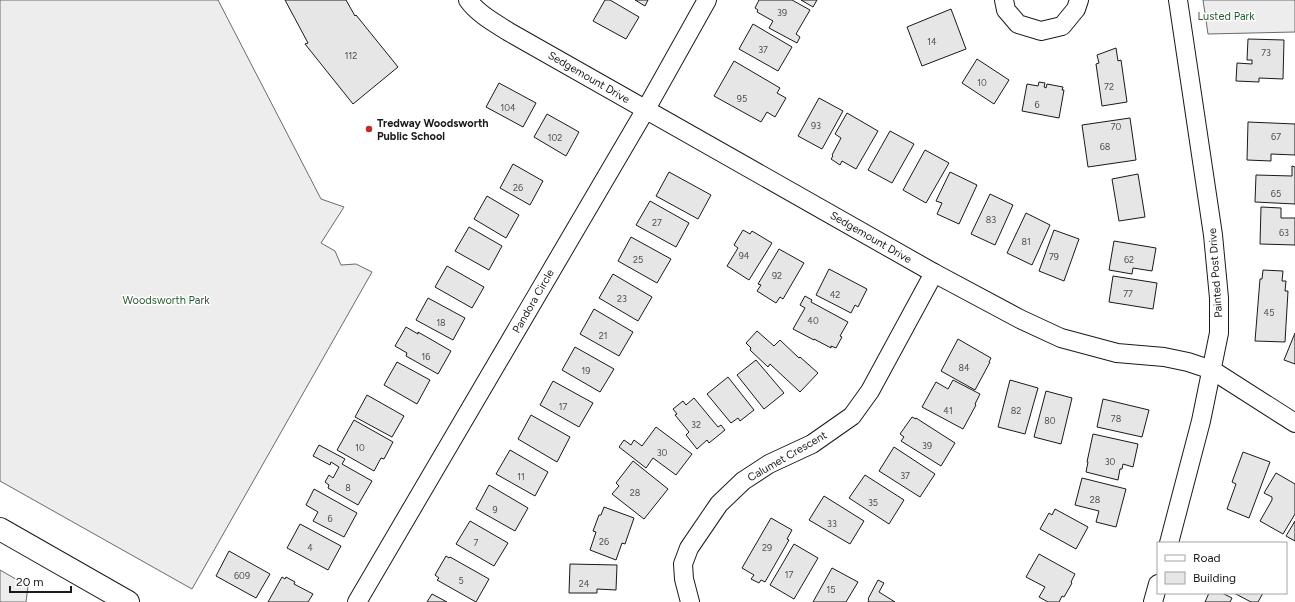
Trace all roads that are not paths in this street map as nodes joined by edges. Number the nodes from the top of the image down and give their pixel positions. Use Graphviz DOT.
graph roads {
  1 [pos="468,0"];
  2 [pos="707,0"];
  3 [pos="1004,0"];
  4 [pos="1079,0"];
  5 [pos="1178,0"];
  6 [pos="646,110"];
  7 [pos="934,272"];
  8 [pos="1212,370"];
  9 [pos="1295,423"];
  10 [pos="0,529"];
  11 [pos="1169,542"];
  12 [pos="1157,588"];
  13 [pos="128,602"];
  14 [pos="357,602"];
  15 [pos="690,602"];
  16 [pos="1153,602"];
  1 -- 6 [label="street, Sedgemount Drive"];
  2 -- 6 [label="street, Pandora Circle"];
  3 -- 4 [label="street"];
  5 -- 8 [label="street, Painted Post Drive"];
  6 -- 7 [label="street, Sedgemount Drive"];
  6 -- 14 [label="street, Pandora Circle"];
  7 -- 8 [label="street, Sedgemount Drive"];
  7 -- 15 [label="street, Calumet Crescent"];
  8 -- 9 [label="street, Sedgemount Drive"];
  8 -- 11 [label="street, Painted Post Drive"];
  10 -- 13 [label="street"];
  12 -- 16 [label="street"];
}
